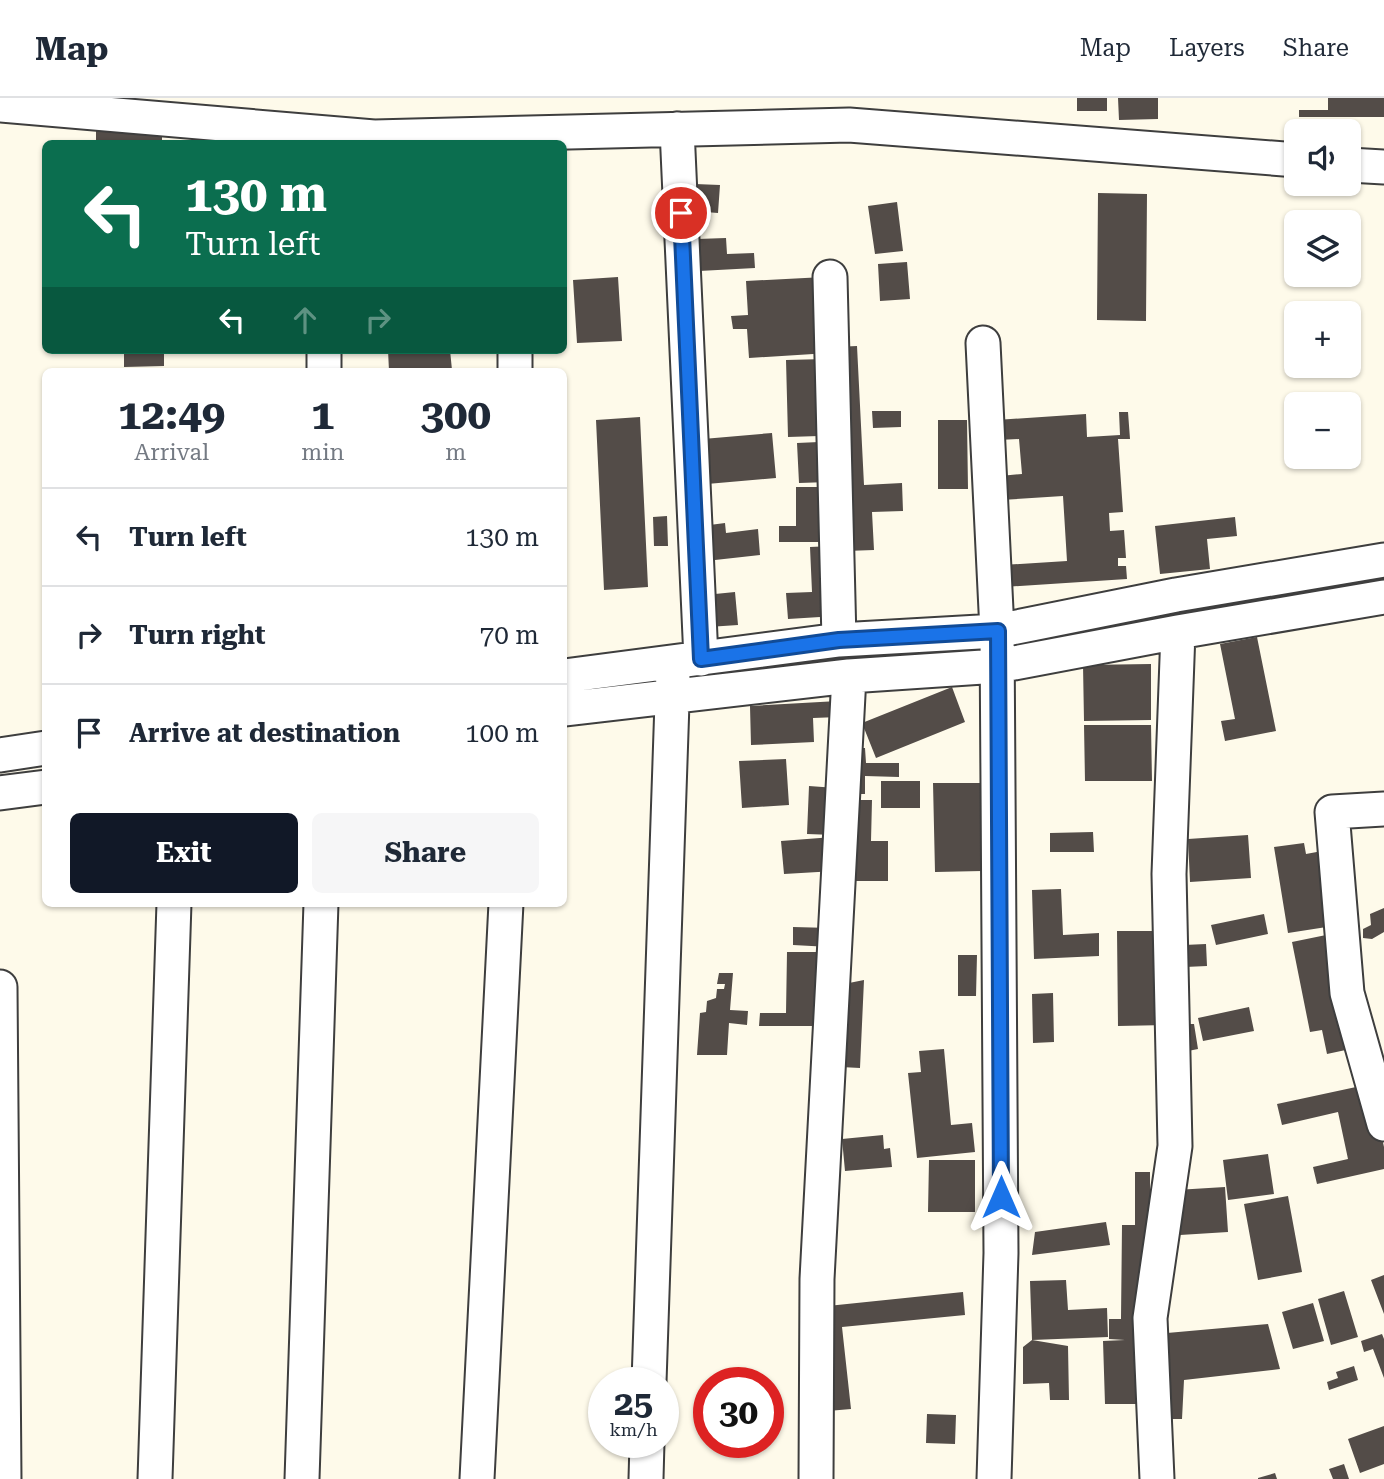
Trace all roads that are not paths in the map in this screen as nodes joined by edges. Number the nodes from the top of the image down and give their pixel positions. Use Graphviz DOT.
graph roads {
  1 [pos="0,105"];
  2 [pos="196,110"];
  3 [pos="677,129"];
  4 [pos="319,138"];
  5 [pos="509,138"];
  6 [pos="1284,159"];
  7 [pos="1361,166"];
  8 [pos="1384,167"];
  9 [pos="830,277"];
  10 [pos="983,343"];
  11 [pos="1384,561"];
  12 [pos="1384,597"];
  13 [pos="998,631"];
  14 [pos="1178,632"];
  15 [pos="839,640"];
  16 [pos="998,666"];
  17 [pos="682,673"];
  18 [pos="567,676"];
  19 [pos="849,676"];
  20 [pos="567,708"];
  21 [pos="42,749"];
  22 [pos="0,755"];
  23 [pos="42,788"];
  24 [pos="0,793"];
  25 [pos="1384,809"];
  26 [pos="174,907"];
  27 [pos="321,907"];
  28 [pos="506,907"];
  29 [pos="0,987"];
  30 [pos="1384,1124"];
  31 [pos="650,1367"];
  32 [pos="647,1458"];
  33 [pos="4,1479"];
  34 [pos="155,1479"];
  35 [pos="302,1479"];
  36 [pos="477,1479"];
  37 [pos="646,1479"];
  38 [pos="816,1479"];
  39 [pos="994,1479"];
  40 [pos="1157,1479"];
  1 -- 2 [label="street"];
  2 -- 4 [label="street"];
  3 -- 5 [label="street"];
  3 -- 6 [label="street"];
  3 -- 17 [label="street"];
  4 -- 5 [label="street"];
  7 -- 8 [label="street"];
  9 -- 15 [label="street"];
  10 -- 13 [label="street"];
  11 -- 13 [label="street"];
  12 -- 14 [label="street"];
  13 -- 15 [label="street"];
  13 -- 16 [label="street"];
  14 -- 16 [label="street"];
  14 -- 40 [label="street"];
  15 -- 17 [label="street"];
  16 -- 19 [label="street"];
  16 -- 39 [label="street"];
  17 -- 18 [label="street"];
  17 -- 19 [label="street"];
  17 -- 20 [label="street"];
  17 -- 31 [label="street"];
  19 -- 38 [label="street"];
  21 -- 22 [label="street"];
  23 -- 24 [label="street"];
  25 -- 30 [label="street"];
  26 -- 34 [label="street"];
  27 -- 35 [label="street"];
  28 -- 36 [label="street"];
  29 -- 33 [label="street"];
  32 -- 37 [label="street"];
}
